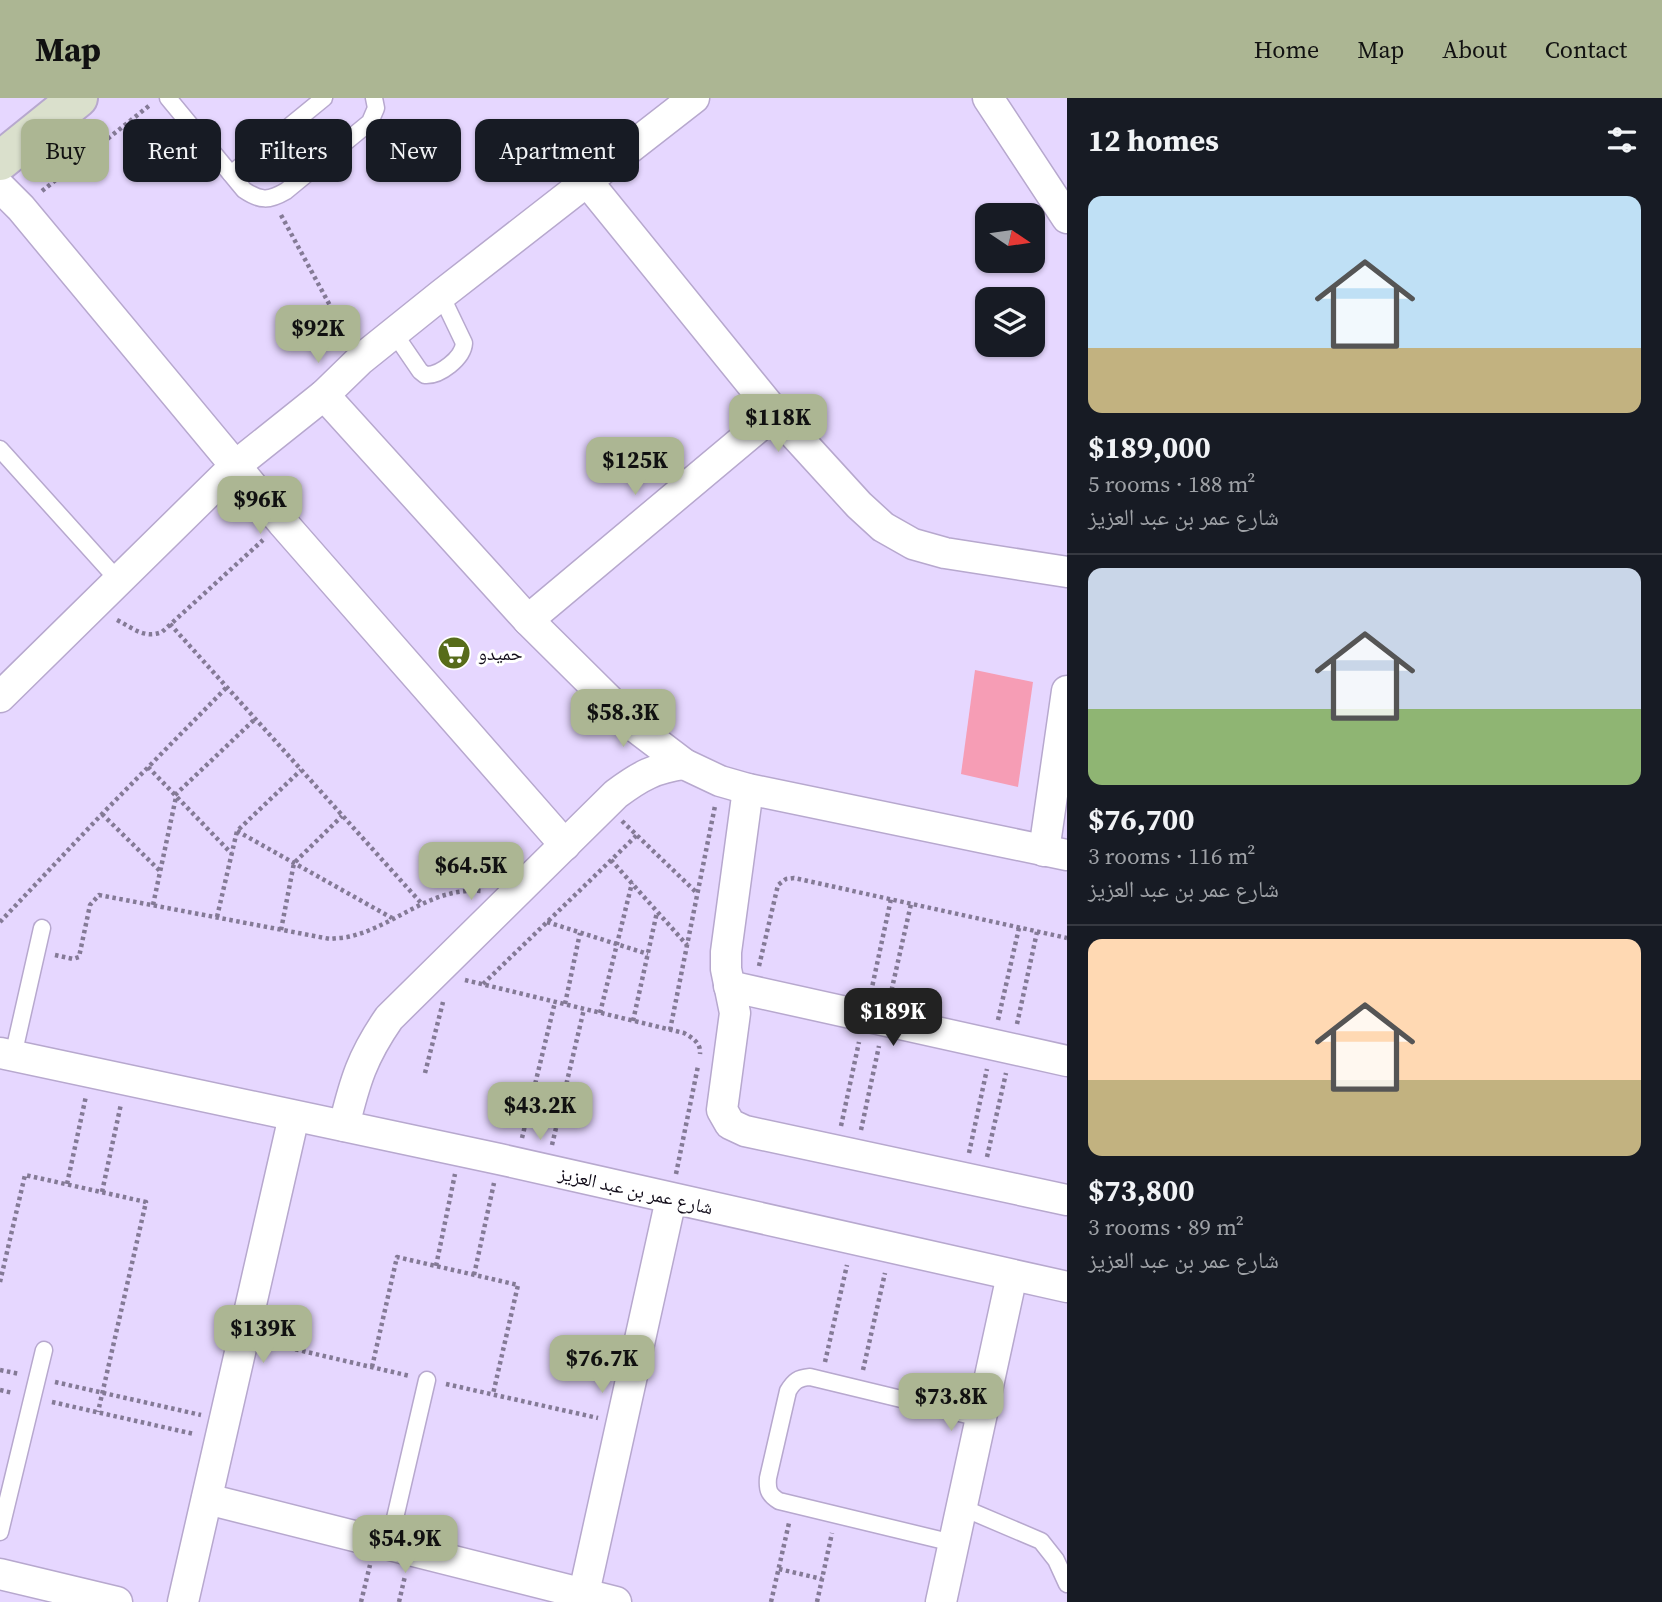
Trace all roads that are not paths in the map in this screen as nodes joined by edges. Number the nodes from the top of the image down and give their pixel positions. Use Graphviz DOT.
graph roads {
  1 [pos="78,98"];
  2 [pos="168,98"];
  3 [pos="324,98"];
  4 [pos="374,98"];
  5 [pos="694,98"];
  6 [pos="988,98"];
  7 [pos="639,140"];
  8 [pos="0,161"];
  9 [pos="231,174"];
  10 [pos="583,182"];
  11 [pos="588,182"];
  12 [pos="0,187"];
  13 [pos="1067,218"];
  14 [pos="440,295"];
  15 [pos="394,333"];
  16 [pos="324,395"];
  17 [pos="775,413"];
  18 [pos="0,449"];
  19 [pos="235,466"];
  20 [pos="1067,572"];
  21 [pos="118,580"];
  22 [pos="528,620"];
  23 [pos="1067,691"];
  24 [pos="0,697"];
  25 [pos="684,764"];
  26 [pos="734,785"];
  27 [pos="565,845"];
  28 [pos="1055,853"];
  29 [pos="42,928"];
  30 [pos="741,988"];
  31 [pos="7,1055"];
  32 [pos="1067,1061"];
  33 [pos="294,1116"];
  34 [pos="344,1126"];
  35 [pos="671,1199"];
  36 [pos="1067,1200"];
  37 [pos="1012,1275"];
  38 [pos="1067,1287"];
  39 [pos="44,1350"];
  40 [pos="427,1380"];
  41 [pos="980,1418"];
  42 [pos="207,1499"];
  43 [pos="961,1507"];
  44 [pos="0,1532"];
  45 [pos="382,1543"];
  46 [pos="953,1543"];
  47 [pos="0,1574"];
  48 [pos="1067,1584"];
  49 [pos="582,1598"];
  50 [pos="117,1602"];
  51 [pos="183,1602"];
  52 [pos="616,1602"];
  53 [pos="941,1602"];
  1 -- 8 [label="street"];
  2 -- 9 [label="lane"];
  3 -- 9 [label="lane"];
  4 -- 9 [label="lane"];
  5 -- 7 [label="street"];
  6 -- 13 [label="street"];
  10 -- 14 [label="street"];
  11 -- 17 [label="street"];
  12 -- 19 [label="street"];
  14 -- 15 [label="street"];
  14 -- 15 [label="lane"];
  15 -- 16 [label="street"];
  16 -- 19 [label="street"];
  16 -- 22 [label="street"];
  17 -- 20 [label="street"];
  17 -- 22 [label="street"];
  18 -- 21 [label="lane"];
  19 -- 21 [label="street"];
  19 -- 27 [label="street"];
  21 -- 24 [label="street"];
  22 -- 25 [label="street"];
  23 -- 28 [label="street"];
  25 -- 26 [label="street"];
  25 -- 27 [label="street"];
  26 -- 28 [label="street"];
  26 -- 30 [label="street"];
  27 -- 34 [label="street"];
  29 -- 31 [label="lane"];
  30 -- 32 [label="street"];
  30 -- 36 [label="street"];
  31 -- 33 [label="street, شارع عمر بن عبد العزيز"];
  33 -- 34 [label="street, شارع عمر بن عبد العزيز"];
  33 -- 42 [label="street"];
  34 -- 35 [label="street, شارع عمر بن عبد العزيز"];
  35 -- 37 [label="street, شارع عمر بن عبد العزيز"];
  35 -- 49 [label="street"];
  37 -- 38 [label="street, شارع عمر بن عبد العزيز"];
  37 -- 41 [label="street"];
  39 -- 44 [label="lane"];
  40 -- 45 [label="lane"];
  41 -- 43 [label="street"];
  41 -- 46 [label="lane"];
  42 -- 45 [label="street"];
  42 -- 51 [label="street"];
  43 -- 46 [label="street"];
  43 -- 48 [label="lane"];
  45 -- 49 [label="street"];
  46 -- 53 [label="street"];
  47 -- 50 [label="street"];
  49 -- 52 [label="street"];
}
